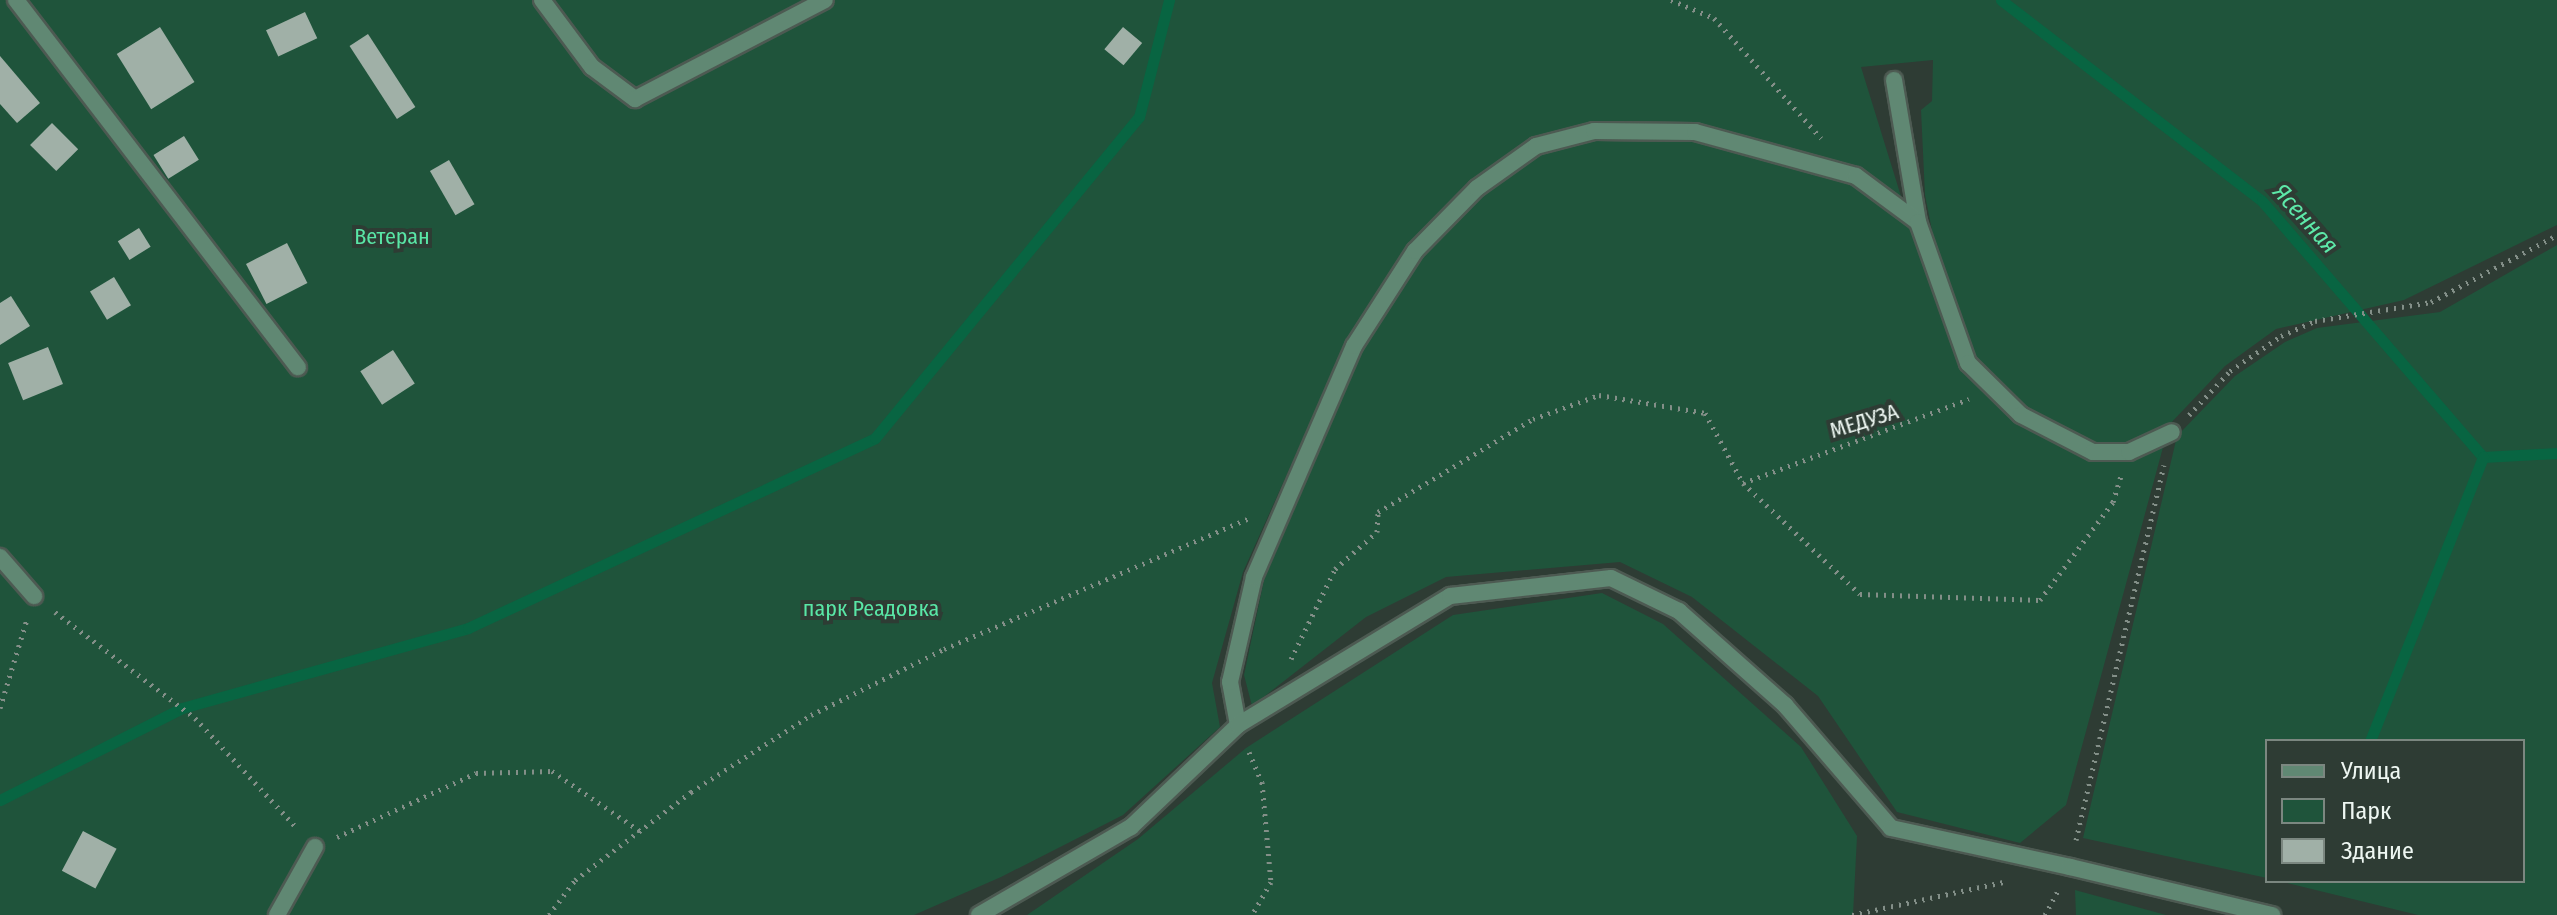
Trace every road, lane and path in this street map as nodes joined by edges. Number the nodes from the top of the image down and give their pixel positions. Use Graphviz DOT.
graph roads {
  1 [pos="16,0"];
  2 [pos="542,0"];
  3 [pos="825,0"];
  4 [pos="1671,0"];
  5 [pos="1894,80"];
  6 [pos="1825,142"];
  7 [pos="1918,222"];
  8 [pos="2557,235"];
  9 [pos="298,367"];
  10 [pos="1996,390"];
  11 [pos="2172,432"];
  12 [pos="1743,483"];
  13 [pos="1281,505"];
  14 [pos="0,557"];
  15 [pos="34,596"];
  16 [pos="0,708"];
  17 [pos="1238,725"];
  18 [pos="640,831"];
  19 [pos="315,847"];
  20 [pos="2070,867"];
  21 [pos="2008,881"];
  22 [pos="277,915"];
  23 [pos="549,915"];
  24 [pos="979,915"];
  25 [pos="1852,915"];
  26 [pos="2272,915"];
  1 -- 9 [label="street"];
  2 -- 3 [label="street"];
  4 -- 6 [label="path"];
  5 -- 7 [label="street"];
  7 -- 10 [label="street"];
  7 -- 13 [label="street"];
  8 -- 11 [label="path"];
  10 -- 11 [label="street"];
  10 -- 12 [label="path, МЕДУЗА"];
  11 -- 20 [label="path"];
  13 -- 17 [label="street"];
  13 -- 18 [label="path"];
  14 -- 15 [label="street"];
  15 -- 16 [label="path"];
  15 -- 19 [label="path"];
  17 -- 20 [label="street"];
  17 -- 24 [label="street"];
  18 -- 19 [label="path"];
  18 -- 23 [label="path"];
  19 -- 22 [label="street"];
  20 -- 26 [label="street"];
  21 -- 25 [label="path"];
}
